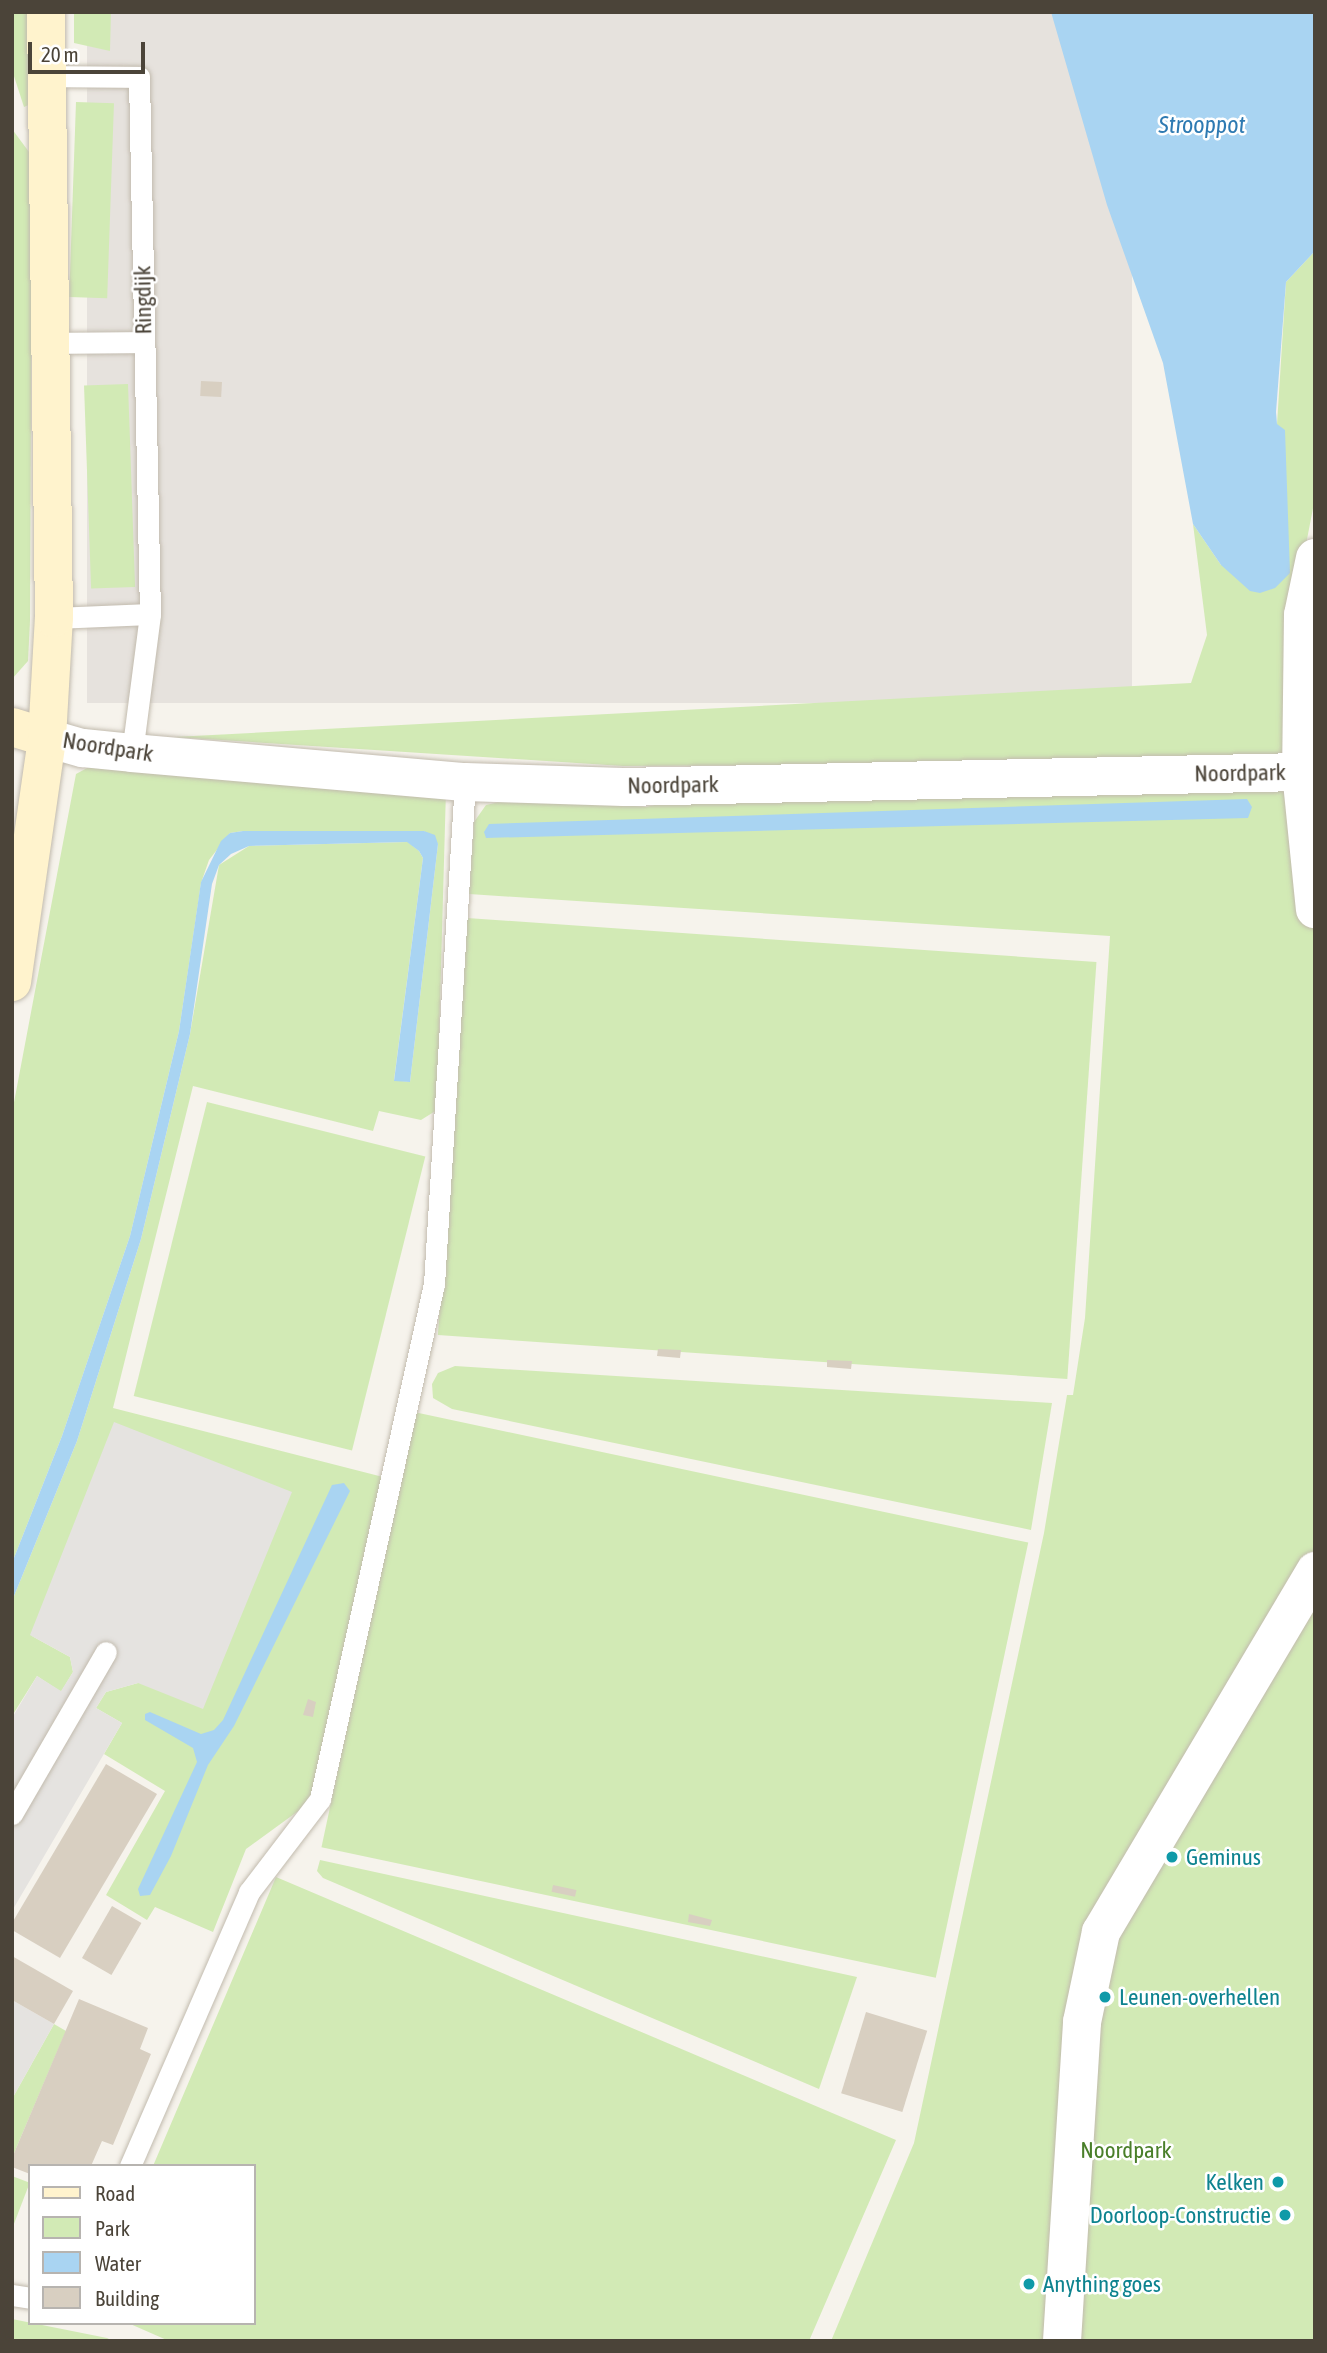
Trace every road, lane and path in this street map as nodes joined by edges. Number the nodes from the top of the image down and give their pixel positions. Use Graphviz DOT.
graph roads {
  1 [pos="46,12"];
  2 [pos="47,76"];
  3 [pos="144,342"];
  4 [pos="51,343"];
  5 [pos="1315,558"];
  6 [pos="150,614"];
  7 [pos="54,618"];
  8 [pos="30,732"];
  9 [pos="132,753"];
  10 [pos="1301,772"];
  11 [pos="465,782"];
  12 [pos="1315,909"];
  13 [pos="12,982"];
  14 [pos="1315,1571"];
  15 [pos="106,1652"];
  16 [pos="12,1814"];
  17 [pos="131,2164"];
  18 [pos="1062,2341"];
  1 -- 2 [label="main road"];
  2 -- 3 [label="lane, Ringdijk"];
  2 -- 4 [label="main road"];
  3 -- 4 [label="lane"];
  3 -- 6 [label="lane, Ringdijk"];
  4 -- 7 [label="main road"];
  5 -- 10 [label="street, Noordpark"];
  6 -- 7 [label="lane"];
  6 -- 9 [label="lane, Ringdijk"];
  7 -- 8 [label="main road"];
  8 -- 9 [label="street, Noordpark"];
  8 -- 13 [label="main road"];
  9 -- 11 [label="street, Noordpark"];
  10 -- 11 [label="street, Noordpark"];
  10 -- 12 [label="street, Noordpark"];
  11 -- 17 [label="lane"];
  14 -- 18 [label="street"];
  15 -- 16 [label="lane"];
}
